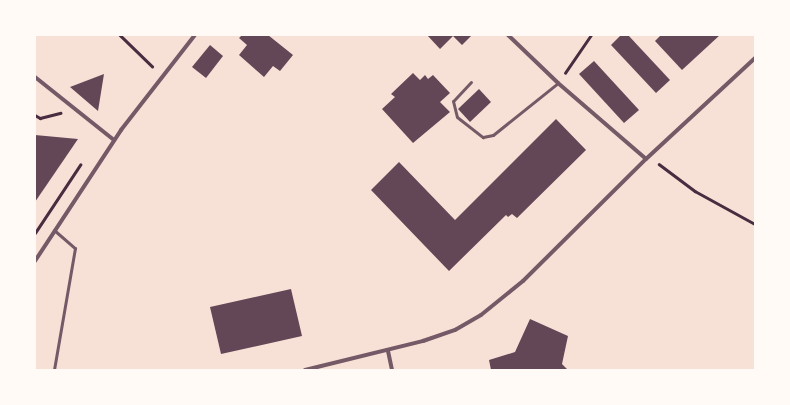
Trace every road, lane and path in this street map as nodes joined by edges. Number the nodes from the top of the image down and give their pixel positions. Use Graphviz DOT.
graph roads {
  1 [pos="120,35"];
  2 [pos="195,35"];
  3 [pos="508,35"];
  4 [pos="591,35"];
  5 [pos="755,58"];
  6 [pos="152,66"];
  7 [pos="35,77"];
  8 [pos="471,82"];
  9 [pos="558,83"];
  10 [pos="69,104"];
  11 [pos="35,115"];
  12 [pos="114,140"];
  13 [pos="646,159"];
  14 [pos="755,224"];
  15 [pos="54,230"];
  16 [pos="37,254"];
  17 [pos="35,261"];
  18 [pos="388,351"];
  19 [pos="54,370"];
  20 [pos="305,370"];
  21 [pos="392,370"];
  1 -- 6 [label="path"];
  2 -- 12 [label="street"];
  3 -- 9 [label="street"];
  4 -- 9 [label="path"];
  5 -- 13 [label="street"];
  7 -- 10 [label="street"];
  8 -- 9 [label="lane"];
  9 -- 13 [label="street"];
  10 -- 11 [label="path"];
  10 -- 12 [label="street"];
  12 -- 15 [label="street"];
  13 -- 14 [label="path"];
  13 -- 18 [label="street"];
  15 -- 16 [label="street"];
  15 -- 19 [label="lane"];
  16 -- 17 [label="street"];
  18 -- 20 [label="street"];
  18 -- 21 [label="street"];
}
